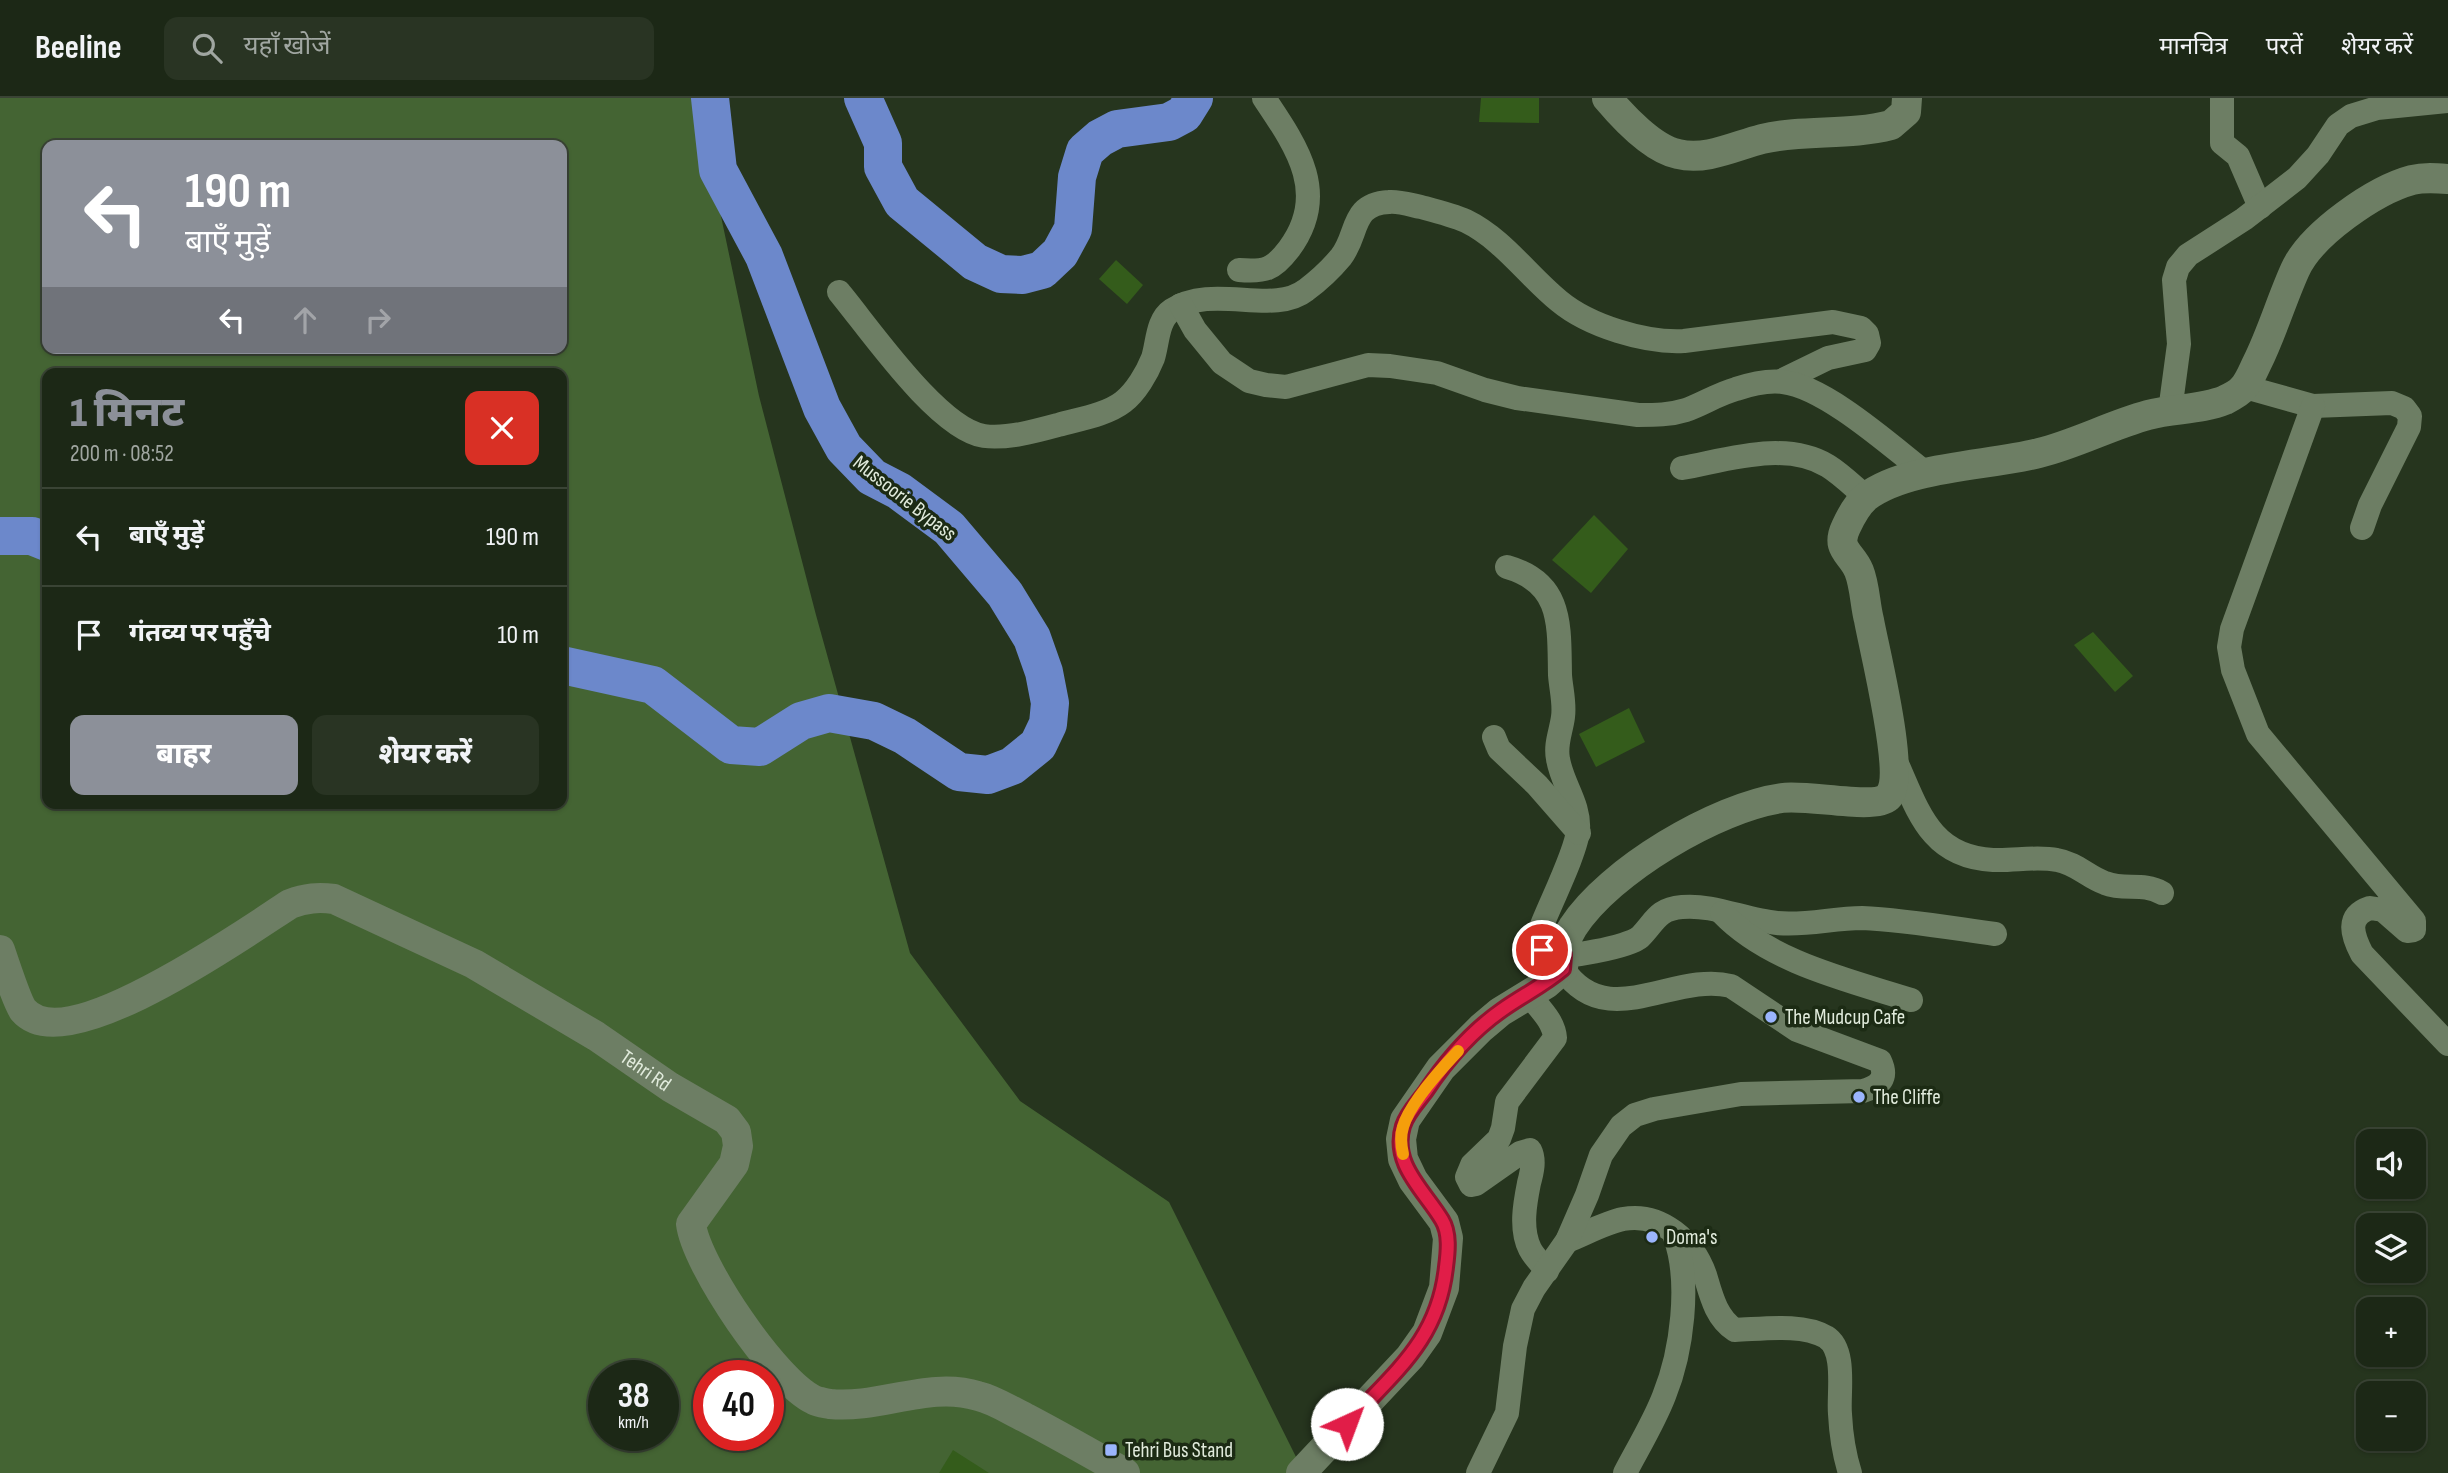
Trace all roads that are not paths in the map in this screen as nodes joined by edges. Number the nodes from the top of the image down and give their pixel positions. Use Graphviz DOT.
graph roads {
  1 [pos="710,98"];
  2 [pos="863,98"];
  3 [pos="1194,98"];
  4 [pos="1264,98"];
  5 [pos="1607,98"];
  6 [pos="1907,98"];
  7 [pos="2222,98"];
  8 [pos="2448,101"];
  9 [pos="2403,102"];
  10 [pos="2448,179"];
  11 [pos="2260,207"];
  12 [pos="1238,270"];
  13 [pos="839,292"];
  14 [pos="1181,305"];
  15 [pos="1781,382"];
  16 [pos="2245,387"];
  17 [pos="2313,406"];
  18 [pos="2170,411"];
  19 [pos="1682,468"];
  20 [pos="1927,474"];
  21 [pos="1866,498"];
  22 [pos="2362,528"];
  23 [pos="0,536"];
  24 [pos="42,540"];
  25 [pos="1507,567"];
  26 [pos="567,666"];
  27 [pos="1494,737"];
  28 [pos="1893,755"];
  29 [pos="1578,833"];
  30 [pos="2162,893"];
  31 [pos="1721,912"];
  32 [pos="1995,934"];
  33 [pos="0,950"];
  34 [pos="1564,962"];
  35 [pos="1529,995"];
  36 [pos="1912,1000"];
  37 [pos="2448,1044"];
  38 [pos="1672,1230"];
  39 [pos="1567,1241"];
  40 [pos="1547,1270"];
  41 [pos="1125,1473"];
  42 [pos="1301,1473"];
  43 [pos="1478,1473"];
  44 [pos="1625,1473"];
  45 [pos="1850,1473"];
  1 -- 26 [label="highway, Mussoorie Bypass"];
  2 -- 3 [label="highway"];
  4 -- 12 [label="street"];
  5 -- 6 [label="street"];
  7 -- 11 [label="street"];
  8 -- 9 [label="street"];
  9 -- 11 [label="street"];
  10 -- 16 [label="street"];
  11 -- 18 [label="street"];
  13 -- 14 [label="street"];
  14 -- 15 [label="street"];
  14 -- 15 [label="street"];
  15 -- 20 [label="street"];
  16 -- 17 [label="street"];
  16 -- 18 [label="street"];
  17 -- 22 [label="street"];
  17 -- 37 [label="street"];
  18 -- 20 [label="street"];
  19 -- 21 [label="street"];
  20 -- 21 [label="street"];
  21 -- 28 [label="street"];
  23 -- 24 [label="highway"];
  25 -- 29 [label="street"];
  27 -- 29 [label="street"];
  28 -- 30 [label="street"];
  28 -- 34 [label="street"];
  29 -- 34 [label="street"];
  31 -- 32 [label="street"];
  31 -- 34 [label="street"];
  31 -- 36 [label="street"];
  33 -- 41 [label="street, Tehri Rd"];
  34 -- 35 [label="street"];
  34 -- 39 [label="street"];
  35 -- 40 [label="street"];
  35 -- 42 [label="street"];
  38 -- 39 [label="street"];
  38 -- 44 [label="street"];
  38 -- 45 [label="street"];
  39 -- 40 [label="street"];
  40 -- 43 [label="street"];
}
